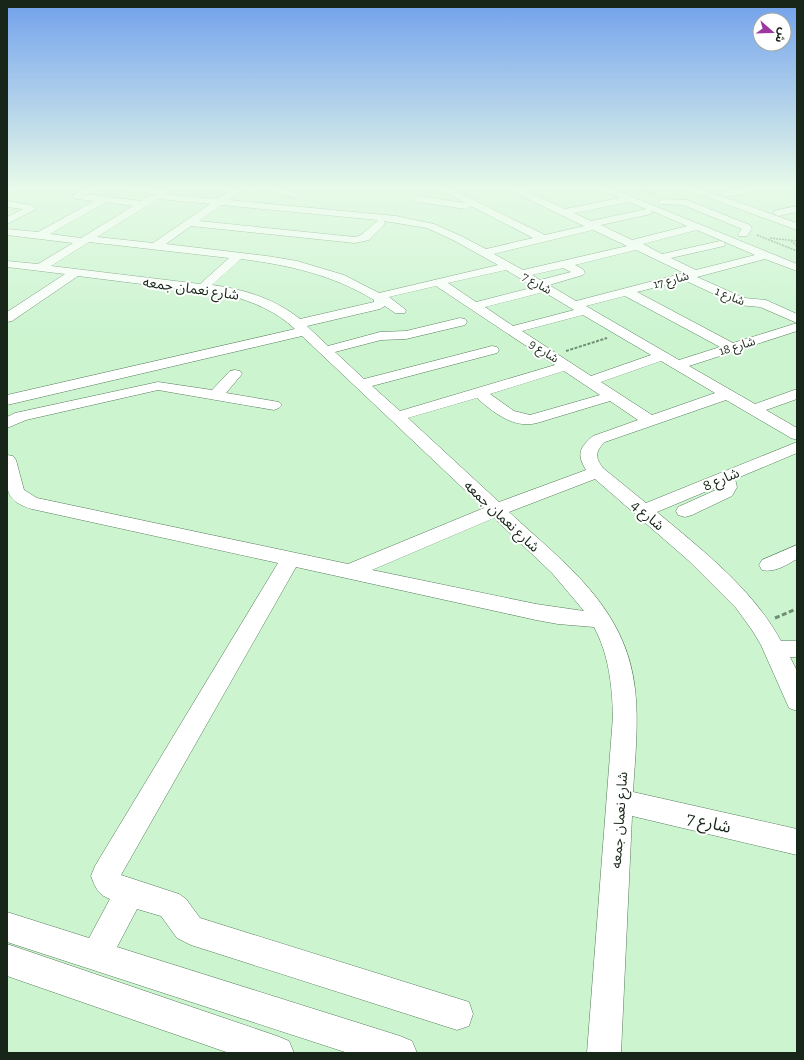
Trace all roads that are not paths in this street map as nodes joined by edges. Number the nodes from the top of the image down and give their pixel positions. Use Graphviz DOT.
graph roads {
  1 [pos="47,236"];
  2 [pos="92,236"];
  3 [pos="170,236"];
  4 [pos="192,236"];
  5 [pos="250,236"];
  6 [pos="291,236"];
  7 [pos="318,236"];
  8 [pos="367,236"];
  9 [pos="453,236"];
  10 [pos="539,236"];
  11 [pos="553,236"];
  12 [pos="656,236"];
  13 [pos="706,236"];
  14 [pos="721,236"];
  15 [pos="620,237"];
  16 [pos="88,239"];
  17 [pos="544,239"];
  18 [pos="161,243"];
  19 [pos="635,244"];
  20 [pos="720,244"];
  21 [pos="240,247"];
  22 [pos="484,253"];
  23 [pos="767,255"];
  24 [pos="662,257"];
  25 [pos="755,258"];
  26 [pos="267,259"];
  27 [pos="7,264"];
  28 [pos="565,264"];
  29 [pos="508,266"];
  30 [pos="40,268"];
  31 [pos="797,268"];
  32 [pos="68,272"];
  33 [pos="522,274"];
  34 [pos="690,275"];
  35 [pos="438,282"];
  36 [pos="542,286"];
  37 [pos="203,287"];
  38 [pos="627,292"];
  39 [pos="381,298"];
  40 [pos="474,306"];
  41 [pos="7,307"];
  42 [pos="580,308"];
  43 [pos="400,310"];
  44 [pos="7,318"];
  45 [pos="797,319"];
  46 [pos="460,322"];
  47 [pos="797,327"];
  48 [pos="301,328"];
  49 [pos="512,330"];
  50 [pos="733,348"];
  51 [pos="325,350"];
  52 [pos="492,350"];
  53 [pos="662,356"];
  54 [pos="677,365"];
  55 [pos="566,366"];
  56 [pos="235,374"];
  57 [pos="589,380"];
  58 [pos="361,384"];
  59 [pos="479,392"];
  60 [pos="727,394"];
  61 [pos="797,394"];
  62 [pos="216,395"];
  63 [pos="611,396"];
  64 [pos="7,400"];
  65 [pos="274,405"];
  66 [pos="753,410"];
  67 [pos="396,417"];
  68 [pos="650,421"];
  69 [pos="7,423"];
  70 [pos="797,435"];
  71 [pos="797,447"];
  72 [pos="7,460"];
  73 [pos="597,472"];
  74 [pos="726,477"];
  75 [pos="496,510"];
  76 [pos="644,511"];
  77 [pos="685,511"];
  78 [pos="797,551"];
  79 [pos="290,559"];
  80 [pos="769,565"];
  81 [pos="348,572"];
  82 [pos="602,620"];
  83 [pos="786,649"];
  84 [pos="793,679"];
  85 [pos="797,701"];
  86 [pos="620,801"];
  87 [pos="797,842"];
  88 [pos="130,892"];
  89 [pos="7,927"];
  90 [pos="96,955"];
  91 [pos="7,960"];
  92 [pos="456,1014"];
  93 [pos="277,1053"];
  94 [pos="400,1053"];
  95 [pos="604,1053"];
  1 -- 16 [label="street"];
  2 -- 16 [label="street"];
  3 -- 18 [label="street"];
  4 -- 18 [label="street"];
  5 -- 21 [label="street"];
  6 -- 26 [label="street"];
  7 -- 8 [label="street"];
  9 -- 22 [label="street, شارع 7"];
  10 -- 17 [label="street"];
  11 -- 17 [label="street"];
  12 -- 19 [label="street"];
  13 -- 20 [label="street"];
  14 -- 23 [label="street"];
  15 -- 19 [label="street, شارع 1"];
  16 -- 18 [label="street"];
  16 -- 30 [label="street"];
  17 -- 22 [label="street"];
  18 -- 21 [label="street"];
  19 -- 24 [label="street, شارع 1"];
  19 -- 28 [label="street"];
  20 -- 24 [label="street"];
  20 -- 25 [label="street"];
  21 -- 26 [label="street"];
  21 -- 37 [label="street"];
  22 -- 29 [label="street, شارع 7"];
  23 -- 25 [label="street, شارع 17"];
  23 -- 31 [label="street"];
  24 -- 34 [label="street, شارع 1"];
  25 -- 34 [label="street, شارع 17"];
  26 -- 39 [label="street"];
  27 -- 30 [label="street, شارع نعمان جمعه"];
  28 -- 33 [label="street"];
  28 -- 36 [label="street"];
  29 -- 33 [label="street, شارع 7"];
  29 -- 35 [label="street"];
  30 -- 32 [label="street, شارع نعمان جمعه"];
  32 -- 37 [label="street, شارع نعمان جمعه"];
  32 -- 41 [label="street"];
  32 -- 44 [label="street"];
  33 -- 36 [label="street, شارع 7"];
  34 -- 38 [label="street, شارع 17"];
  34 -- 45 [label="street, شارع 1"];
  35 -- 39 [label="street"];
  35 -- 40 [label="street, شارع 9"];
  36 -- 40 [label="street"];
  36 -- 42 [label="street, شارع 7"];
  37 -- 48 [label="street, شارع نعمان جمعه"];
  38 -- 42 [label="street, شارع 17"];
  38 -- 50 [label="street"];
  39 -- 43 [label="street"];
  39 -- 48 [label="street"];
  40 -- 49 [label="street, شارع 9"];
  42 -- 49 [label="street, شارع 17"];
  42 -- 53 [label="street, شارع 7"];
  46 -- 51 [label="street"];
  47 -- 50 [label="street, شارع 18"];
  48 -- 51 [label="street, شارع نعمان جمعه"];
  48 -- 64 [label="street"];
  49 -- 55 [label="street, شارع 9"];
  50 -- 54 [label="street, شارع 18"];
  51 -- 58 [label="street, شارع نعمان جمعه"];
  52 -- 58 [label="street"];
  53 -- 54 [label="street, شارع 7"];
  53 -- 57 [label="street"];
  54 -- 60 [label="street, شارع 7"];
  55 -- 57 [label="street, شارع 9"];
  55 -- 59 [label="street"];
  56 -- 62 [label="street"];
  57 -- 63 [label="street, شارع 9"];
  58 -- 67 [label="street, شارع نعمان جمعه"];
  59 -- 63 [label="street"];
  59 -- 67 [label="street"];
  60 -- 66 [label="street, شارع 7"];
  60 -- 68 [label="street, شارع 4"];
  61 -- 66 [label="street"];
  62 -- 65 [label="street"];
  62 -- 69 [label="street"];
  63 -- 68 [label="street, شارع 9"];
  66 -- 70 [label="street, شارع 7"];
  67 -- 75 [label="street, شارع نعمان جمعه"];
  68 -- 73 [label="street, شارع 4"];
  71 -- 74 [label="street, شارع 8"];
  72 -- 79 [label="street"];
  73 -- 75 [label="street"];
  73 -- 76 [label="street, شارع 4"];
  74 -- 76 [label="street, شارع 8"];
  74 -- 77 [label="street"];
  75 -- 81 [label="street"];
  75 -- 82 [label="street, شارع نعمان جمعه"];
  76 -- 83 [label="street, شارع 4"];
  78 -- 80 [label="street"];
  79 -- 81 [label="street"];
  79 -- 88 [label="street"];
  81 -- 82 [label="street"];
  82 -- 86 [label="street, شارع نعمان جمعه"];
  83 -- 84 [label="street, شارع 4"];
  84 -- 85 [label="street, شارع 4"];
  86 -- 87 [label="street, شارع 7"];
  86 -- 95 [label="street, شارع نعمان جمعه"];
  88 -- 90 [label="street"];
  88 -- 92 [label="street"];
  89 -- 90 [label="street"];
  90 -- 94 [label="street"];
  91 -- 93 [label="street"];
}
